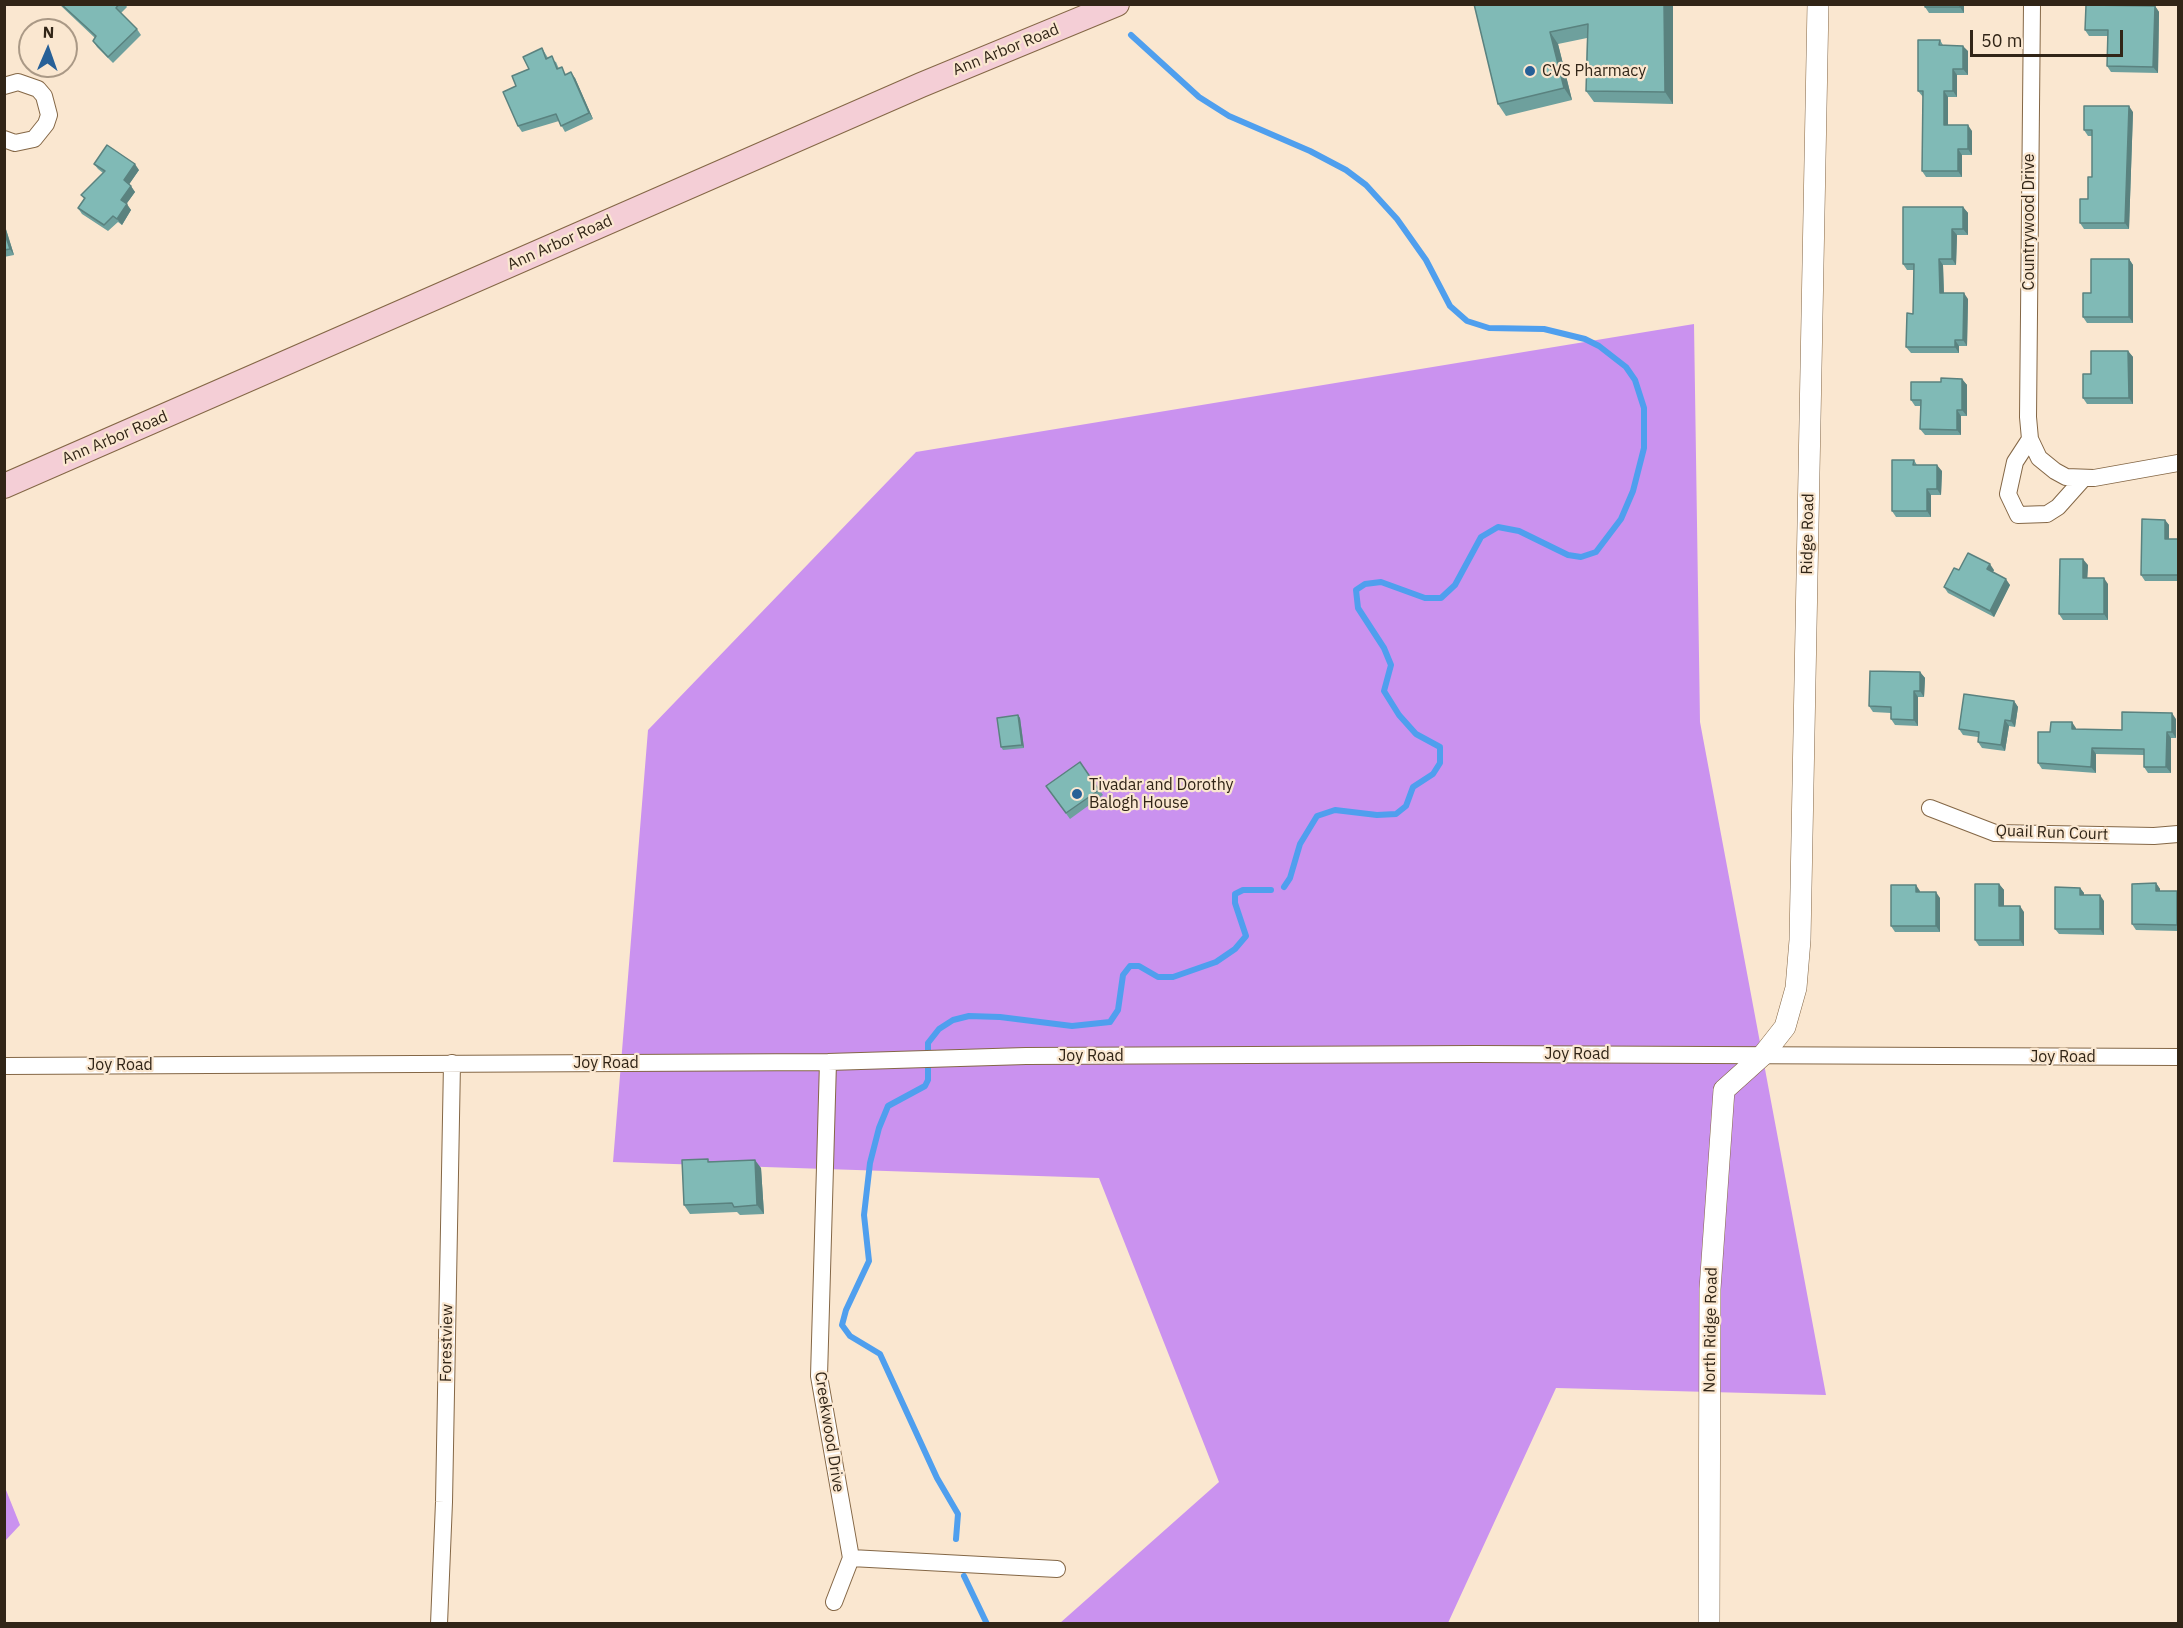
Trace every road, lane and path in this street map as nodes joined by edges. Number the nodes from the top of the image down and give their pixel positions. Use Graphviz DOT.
graph roads {
  1 [pos="1117,4"];
  2 [pos="1818,4"];
  3 [pos="2032,4"];
  4 [pos="4,86"];
  5 [pos="4,139"];
  6 [pos="2030,439"];
  7 [pos="2178,463"];
  8 [pos="2083,479"];
  9 [pos="4,486"];
  10 [pos="1930,808"];
  11 [pos="2178,834"];
  12 [pos="1762,1055"];
  13 [pos="2178,1057"];
  14 [pos="828,1062"];
  15 [pos="452,1063"];
  16 [pos="4,1066"];
  17 [pos="851,1558"];
  18 [pos="1057,1569"];
  19 [pos="834,1602"];
  20 [pos="439,1623"];
  21 [pos="1709,1623"];
  1 -- 9 [label="main road, Ann Arbor Road"];
  2 -- 12 [label="street, Ridge Road"];
  3 -- 6 [label="street, Countrywood Drive"];
  4 -- 5 [label="street"];
  6 -- 8 [label="street, Countrywood Drive"];
  6 -- 8 [label="street"];
  7 -- 8 [label="street, Countrywood Drive"];
  10 -- 11 [label="street, Quail Run Court"];
  12 -- 13 [label="street, Joy Road"];
  12 -- 14 [label="street, Joy Road"];
  12 -- 21 [label="street, North Ridge Road"];
  14 -- 15 [label="street, Joy Road"];
  14 -- 17 [label="street, Creekwood Drive"];
  15 -- 16 [label="street, Joy Road"];
  15 -- 20 [label="street, Forestview"];
  17 -- 18 [label="street"];
  17 -- 19 [label="street"];
}
